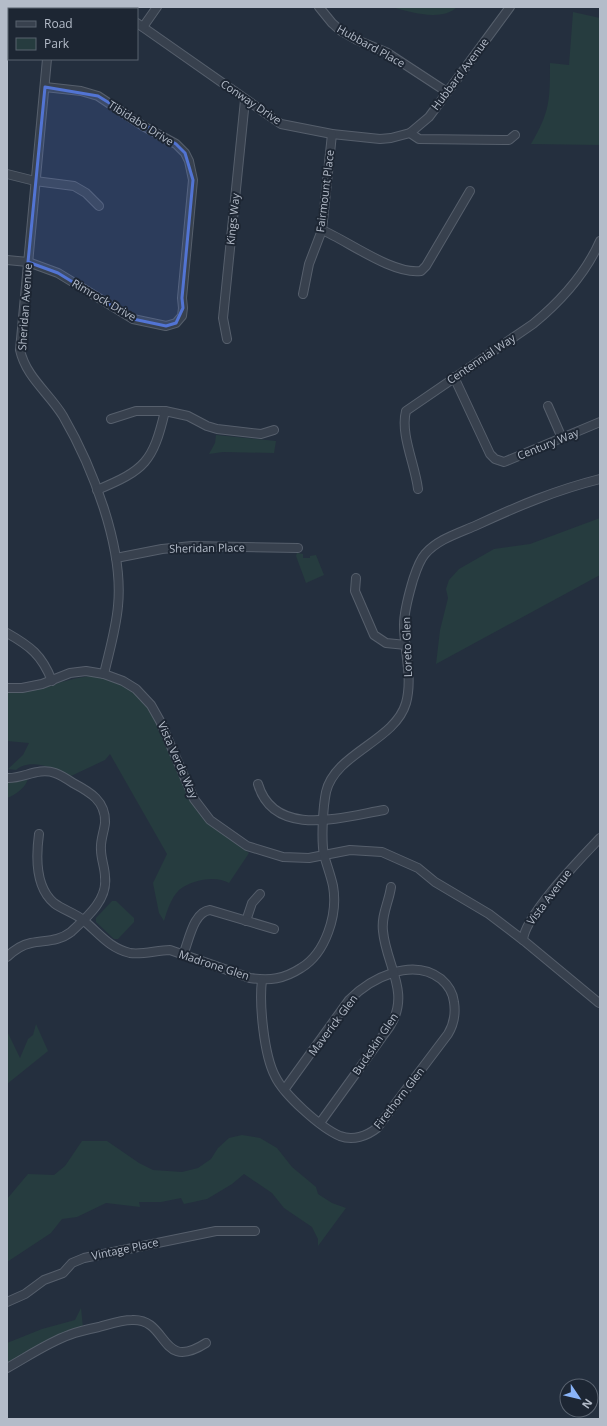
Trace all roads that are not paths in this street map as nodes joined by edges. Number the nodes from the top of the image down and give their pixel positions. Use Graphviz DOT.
graph roads {
  1 [pos="158,7"];
  2 [pos="319,7"];
  3 [pos="510,7"];
  4 [pos="140,25"];
  5 [pos="47,60"];
  6 [pos="45,87"];
  7 [pos="447,92"];
  8 [pos="245,100"];
  9 [pos="407,133"];
  10 [pos="332,134"];
  11 [pos="514,135"];
  12 [pos="7,174"];
  13 [pos="35,181"];
  14 [pos="470,190"];
  15 [pos="99,206"];
  16 [pos="322,230"];
  17 [pos="600,241"];
  18 [pos="7,260"];
  19 [pos="28,262"];
  20 [pos="303,294"];
  21 [pos="182,298"];
  22 [pos="227,339"];
  23 [pos="454,377"];
  24 [pos="548,406"];
  25 [pos="165,411"];
  26 [pos="111,419"];
  27 [pos="600,422"];
  28 [pos="274,430"];
  29 [pos="562,438"];
  30 [pos="600,479"];
  31 [pos="418,489"];
  32 [pos="97,490"];
  33 [pos="298,548"];
  34 [pos="116,558"];
  35 [pos="356,578"];
  36 [pos="7,633"];
  37 [pos="406,645"];
  38 [pos="104,674"];
  39 [pos="52,681"];
  40 [pos="7,688"];
  41 [pos="7,778"];
  42 [pos="258,784"];
  43 [pos="384,810"];
  44 [pos="323,821"];
  45 [pos="39,834"];
  46 [pos="600,838"];
  47 [pos="324,854"];
  48 [pos="391,887"];
  49 [pos="260,894"];
  50 [pos="83,920"];
  51 [pos="246,921"];
  52 [pos="274,929"];
  53 [pos="523,940"];
  54 [pos="184,955"];
  55 [pos="7,956"];
  56 [pos="393,973"];
  57 [pos="262,980"];
  58 [pos="599,1003"];
  59 [pos="284,1090"];
  60 [pos="320,1123"];
  61 [pos="255,1231"];
  62 [pos="7,1302"];
  63 [pos="206,1343"];
  64 [pos="7,1368"];
  1 -- 4 [label="street"];
  2 -- 7 [label="street, Hubbard Place"];
  3 -- 7 [label="street, Hubbard Avenue"];
  4 -- 8 [label="street, Conway Drive"];
  5 -- 6 [label="street, Sheridan Avenue"];
  6 -- 13 [label="street, Sheridan Avenue"];
  6 -- 21 [label="street, Tibidabo Drive"];
  7 -- 9 [label="street, Hubbard Avenue"];
  8 -- 10 [label="street, Conway Drive"];
  8 -- 22 [label="street, Kings Way"];
  9 -- 10 [label="street, Conway Drive"];
  9 -- 11 [label="street"];
  10 -- 16 [label="street, Fairmount Place"];
  12 -- 13 [label="street"];
  13 -- 15 [label="street"];
  13 -- 19 [label="street, Sheridan Avenue"];
  14 -- 16 [label="street"];
  16 -- 20 [label="street, Fairmount Place"];
  17 -- 23 [label="street, Centennial Way"];
  18 -- 19 [label="street, Rimrock Drive"];
  19 -- 21 [label="street, Rimrock Drive"];
  19 -- 32 [label="street, Sheridan Avenue"];
  23 -- 29 [label="street, Century Way"];
  23 -- 31 [label="street, Centennial Way"];
  24 -- 29 [label="street"];
  25 -- 26 [label="street"];
  25 -- 28 [label="street"];
  25 -- 32 [label="street"];
  27 -- 29 [label="street, Century Way"];
  30 -- 37 [label="street, Loreto Glen"];
  32 -- 34 [label="street, Sheridan Avenue"];
  33 -- 34 [label="street, Sheridan Place"];
  34 -- 38 [label="street, Sheridan Avenue"];
  35 -- 37 [label="street"];
  36 -- 39 [label="street"];
  37 -- 44 [label="street, Loreto Glen"];
  38 -- 39 [label="street, Vista Verde Way"];
  38 -- 47 [label="street, Vista Verde Way"];
  39 -- 40 [label="street, Vista Verde Way"];
  41 -- 50 [label="street"];
  42 -- 44 [label="street"];
  43 -- 44 [label="street"];
  44 -- 47 [label="street, Loreto Glen"];
  45 -- 50 [label="street, Madrone Glen"];
  46 -- 53 [label="street, Vista Avenue"];
  47 -- 53 [label="street, Vista Verde Way"];
  47 -- 57 [label="street, Madrone Glen"];
  48 -- 56 [label="street, Buckskin Glen"];
  49 -- 51 [label="street"];
  50 -- 54 [label="street, Madrone Glen"];
  50 -- 55 [label="street"];
  51 -- 52 [label="street"];
  51 -- 54 [label="street"];
  53 -- 58 [label="street"];
  54 -- 57 [label="street, Madrone Glen"];
  56 -- 59 [label="street, Maverick Glen"];
  56 -- 60 [label="street, Buckskin Glen"];
  56 -- 60 [label="street, Firethorn Glen"];
  57 -- 59 [label="street, Firethorn Glen"];
  59 -- 60 [label="street, Firethorn Glen"];
  61 -- 62 [label="street, Vintage Place"];
  63 -- 64 [label="street"];
}
